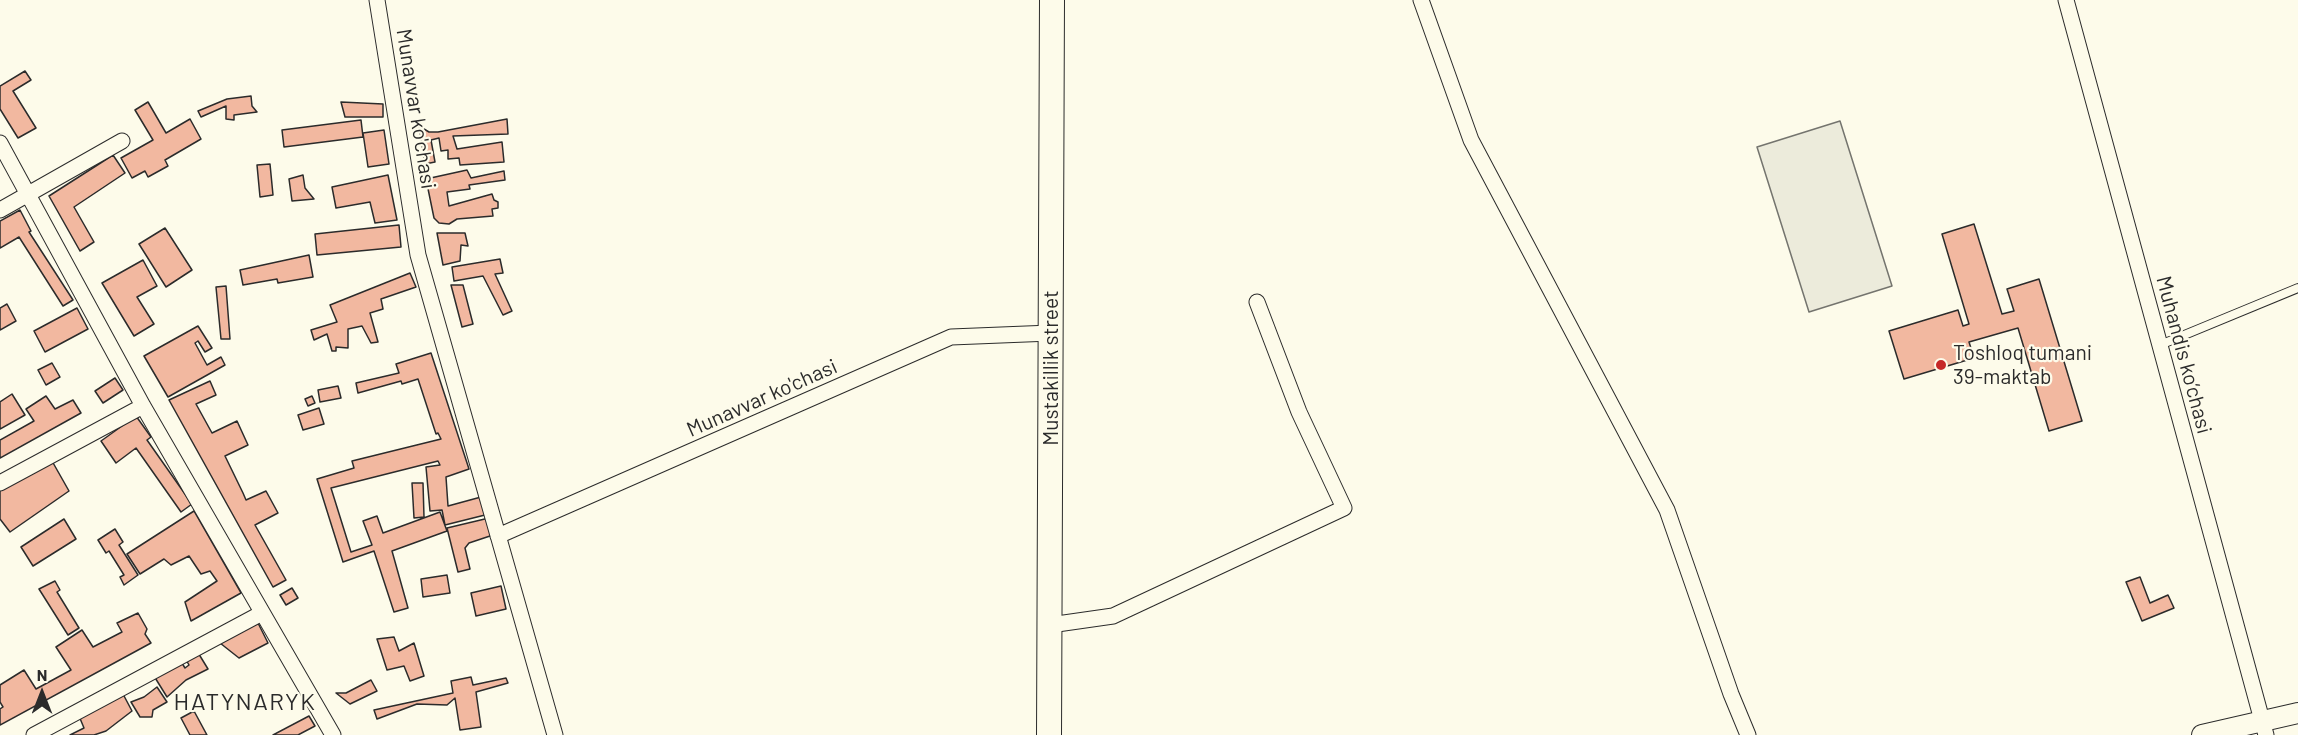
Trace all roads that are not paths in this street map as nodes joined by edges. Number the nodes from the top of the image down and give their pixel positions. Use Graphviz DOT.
graph roads {
  1 [pos="377,0"];
  2 [pos="1052,0"];
  3 [pos="1421,0"];
  4 [pos="2066,0"];
  5 [pos="122,141"];
  6 [pos="0,143"];
  7 [pos="28,194"];
  8 [pos="0,210"];
  9 [pos="2298,288"];
  10 [pos="1257,302"];
  11 [pos="1051,333"];
  12 [pos="2160,345"];
  13 [pos="143,406"];
  14 [pos="0,483"];
  15 [pos="498,536"];
  16 [pos="262,613"];
  17 [pos="1050,625"];
  18 [pos="2298,713"];
  19 [pos="2264,728"];
  20 [pos="34,735"];
  21 [pos="333,735"];
  22 [pos="555,735"];
  23 [pos="1049,735"];
  24 [pos="1748,735"];
  25 [pos="2202,735"];
  1 -- 15 [label="street, Munavvar ko'chasi"];
  2 -- 11 [label="main road, Mustakillik street"];
  3 -- 24 [label="street"];
  4 -- 12 [label="street, Muhandis ko‘chasi"];
  5 -- 7 [label="street"];
  6 -- 7 [label="street"];
  7 -- 8 [label="street"];
  7 -- 13 [label="street"];
  9 -- 12 [label="lane"];
  10 -- 17 [label="street"];
  11 -- 15 [label="street, Munavvar ko'chasi"];
  11 -- 17 [label="main road, Mustakillik street"];
  12 -- 19 [label="street, Muhandis ko‘chasi"];
  13 -- 14 [label="street"];
  13 -- 16 [label="street"];
  15 -- 22 [label="street, Munavvar ko'chasi"];
  16 -- 20 [label="street"];
  16 -- 21 [label="street"];
  17 -- 23 [label="main road, Mustakillik street"];
  18 -- 19 [label="street"];
  19 -- 25 [label="street"];
}
